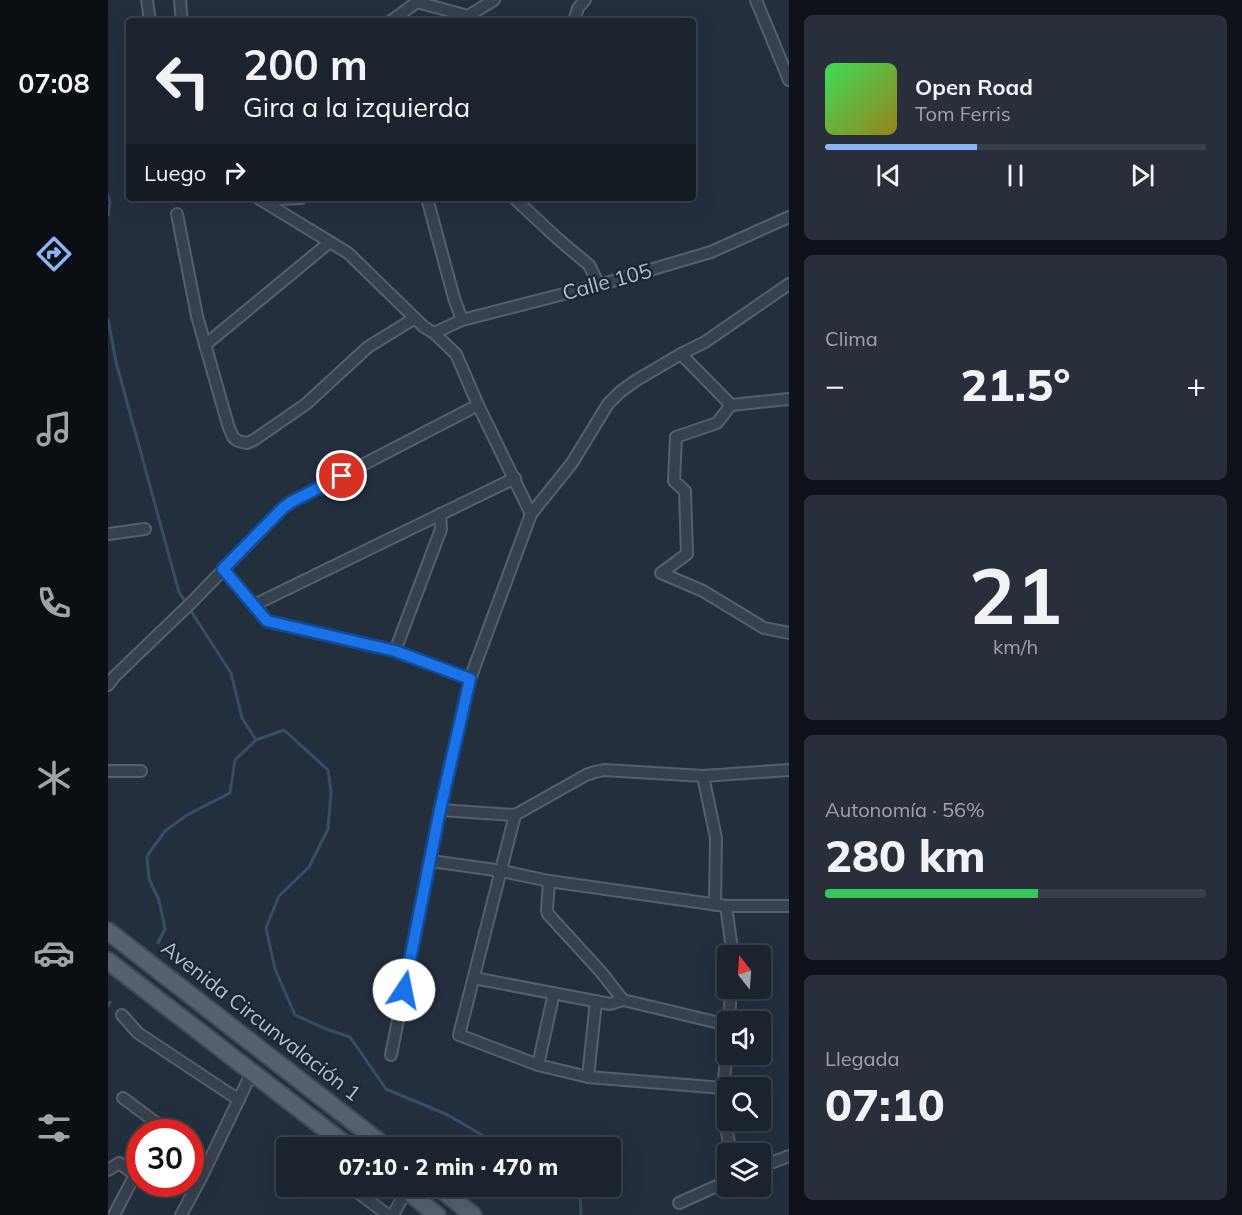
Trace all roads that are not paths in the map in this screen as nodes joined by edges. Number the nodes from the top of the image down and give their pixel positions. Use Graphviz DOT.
graph roads {
  1 [pos="147,0"];
  2 [pos="180,0"];
  3 [pos="494,0"];
  4 [pos="585,0"];
  5 [pos="756,0"];
  6 [pos="417,1"];
  7 [pos="150,18"];
  8 [pos="182,18"];
  9 [pos="395,18"];
  10 [pos="469,18"];
  11 [pos="575,18"];
  12 [pos="789,80"];
  13 [pos="263,201"];
  14 [pos="428,201"];
  15 [pos="517,201"];
  16 [pos="177,214"];
  17 [pos="789,217"];
  18 [pos="330,242"];
  19 [pos="789,284"];
  20 [pos="599,285"];
  21 [pos="415,318"];
  22 [pos="462,320"];
  23 [pos="434,333"];
  24 [pos="205,345"];
  25 [pos="681,354"];
  26 [pos="789,399"];
  27 [pos="478,405"];
  28 [pos="731,405"];
  29 [pos="515,478"];
  30 [pos="440,514"];
  31 [pos="531,514"];
  32 [pos="145,529"];
  33 [pos="108,534"];
  34 [pos="223,569"];
  35 [pos="254,605"];
  36 [pos="789,633"];
  37 [pos="395,651"];
  38 [pos="470,679"];
  39 [pos="108,685"];
  40 [pos="789,770"];
  41 [pos="108,771"];
  42 [pos="141,771"];
  43 [pos="703,776"];
  44 [pos="440,810"];
  45 [pos="515,815"];
  46 [pos="430,861"];
  47 [pos="502,871"];
  48 [pos="549,881"];
  49 [pos="720,906"];
  50 [pos="789,906"];
  51 [pos="108,931"];
  52 [pos="730,945"];
  53 [pos="108,961"];
  54 [pos="474,978"];
  55 [pos="554,993"];
  56 [pos="623,1000"];
  57 [pos="596,1001"];
  58 [pos="122,1015"];
  59 [pos="717,1021"];
  60 [pos="391,1055"];
  61 [pos="538,1065"];
  62 [pos="252,1072"];
  63 [pos="588,1077"];
  64 [pos="717,1088"];
  65 [pos="123,1098"];
  66 [pos="239,1100"];
  67 [pos="151,1119"];
  68 [pos="336,1137"];
  69 [pos="373,1137"];
  70 [pos="789,1156"];
  71 [pos="771,1163"];
  72 [pos="126,1165"];
  73 [pos="108,1170"];
  74 [pos="717,1186"];
  75 [pos="126,1191"];
  76 [pos="365,1197"];
  77 [pos="399,1197"];
  78 [pos="411,1197"];
  79 [pos="451,1197"];
  80 [pos="679,1203"];
  81 [pos="422,1208"];
  82 [pos="114,1215"];
  83 [pos="181,1215"];
  84 [pos="390,1215"];
  85 [pos="437,1215"];
  86 [pos="473,1215"];
  1 -- 7 [label="street"];
  2 -- 8 [label="street"];
  3 -- 10 [label="street"];
  4 -- 11 [label="street"];
  5 -- 12 [label="street"];
  6 -- 9 [label="street"];
  6 -- 10 [label="street"];
  13 -- 18 [label="street"];
  14 -- 22 [label="street"];
  15 -- 20 [label="street"];
  16 -- 24 [label="street"];
  17 -- 20 [label="street, Calle 105"];
  18 -- 21 [label="street"];
  18 -- 24 [label="street"];
  19 -- 25 [label="street"];
  20 -- 22 [label="street, Calle 105"];
  21 -- 23 [label="street"];
  21 -- 24 [label="street"];
  22 -- 23 [label="street, Calle 105"];
  23 -- 27 [label="street"];
  25 -- 28 [label="street"];
  25 -- 31 [label="street"];
  26 -- 28 [label="street"];
  27 -- 29 [label="street"];
  27 -- 34 [label="street"];
  28 -- 36 [label="street"];
  29 -- 30 [label="street"];
  29 -- 31 [label="street"];
  30 -- 35 [label="street"];
  30 -- 37 [label="street"];
  31 -- 38 [label="street"];
  32 -- 33 [label="street"];
  34 -- 35 [label="street"];
  34 -- 39 [label="street"];
  35 -- 37 [label="street"];
  37 -- 38 [label="street"];
  38 -- 44 [label="street"];
  40 -- 43 [label="street"];
  41 -- 42 [label="street"];
  43 -- 45 [label="street"];
  43 -- 49 [label="street"];
  44 -- 45 [label="street"];
  44 -- 46 [label="street"];
  45 -- 47 [label="street"];
  46 -- 47 [label="street"];
  46 -- 60 [label="street"];
  47 -- 48 [label="street"];
  47 -- 54 [label="street"];
  48 -- 49 [label="street"];
  48 -- 56 [label="street"];
  49 -- 50 [label="street"];
  49 -- 52 [label="street"];
  51 -- 69 [label="main road, Avenida Circunvalación 1"];
  53 -- 62 [label="main road"];
  54 -- 55 [label="street"];
  54 -- 61 [label="street"];
  55 -- 57 [label="street"];
  55 -- 61 [label="street"];
  56 -- 57 [label="street"];
  56 -- 59 [label="street"];
  57 -- 63 [label="street"];
  58 -- 66 [label="street"];
  61 -- 63 [label="street"];
  62 -- 66 [label="street"];
  62 -- 68 [label="main road"];
  63 -- 64 [label="street"];
  65 -- 67 [label="street"];
  66 -- 83 [label="street"];
  70 -- 71 [label="street"];
  72 -- 73 [label="street"];
  74 -- 80 [label="street"];
  75 -- 82 [label="street"];
  76 -- 84 [label="street"];
  77 -- 84 [label="street"];
  78 -- 81 [label="main road"];
  79 -- 86 [label="main road"];
  81 -- 85 [label="main road"];
}
